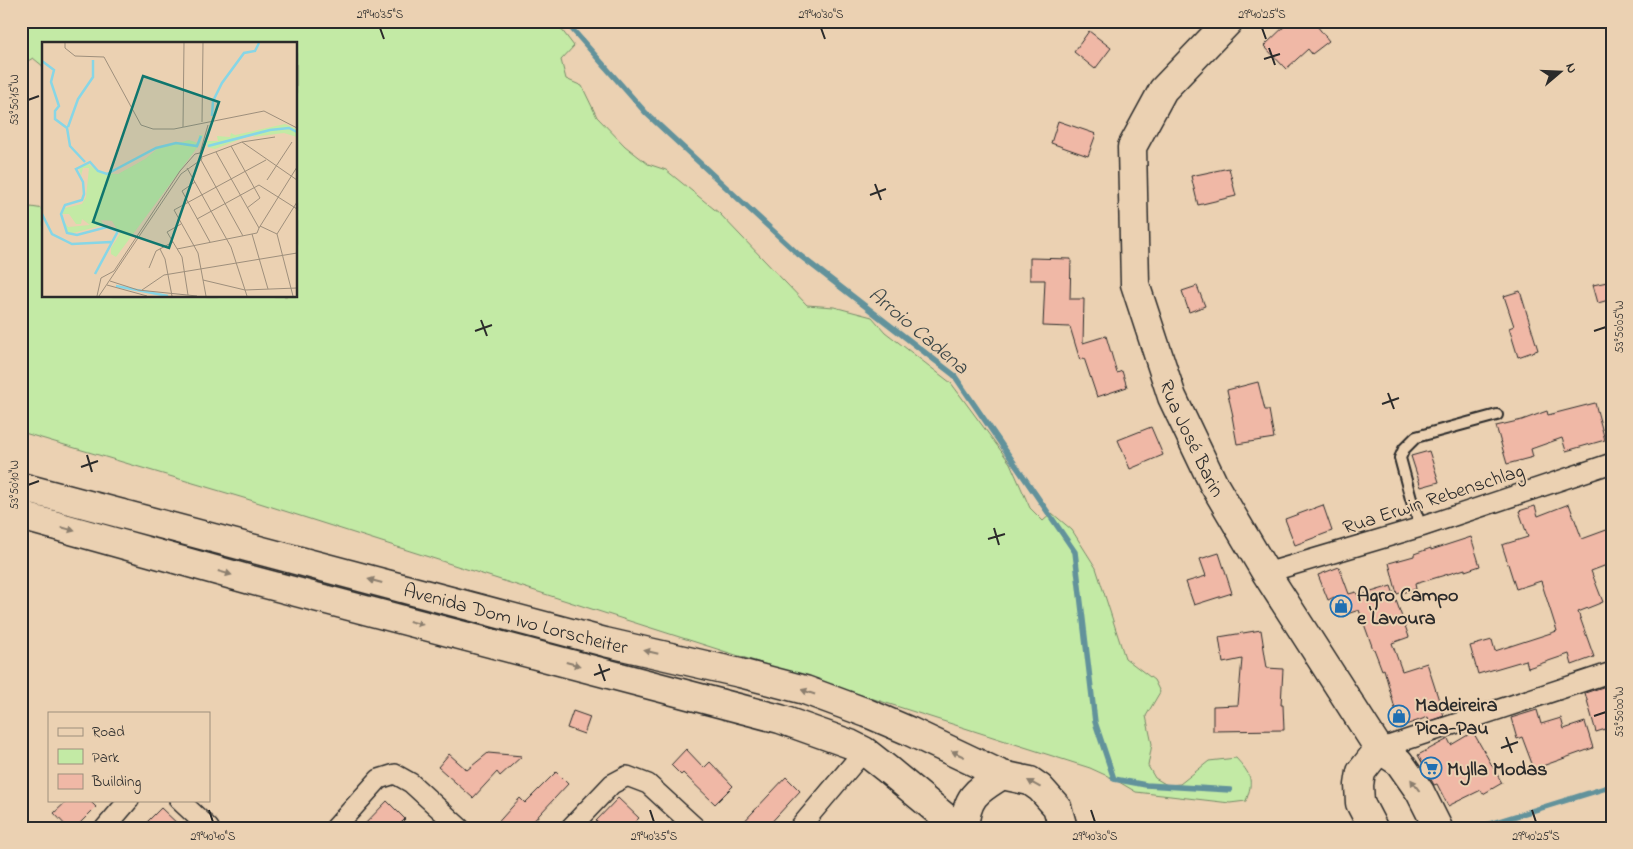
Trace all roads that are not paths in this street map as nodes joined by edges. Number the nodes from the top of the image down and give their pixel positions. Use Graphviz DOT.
graph roads {
  1 [pos="1229,21"];
  2 [pos="1497,415"];
  3 [pos="1612,463"];
  4 [pos="21,487"];
  5 [pos="21,516"];
  6 [pos="1421,527"];
  7 [pos="1266,573"];
  8 [pos="1612,672"];
  9 [pos="1380,749"];
  10 [pos="864,752"];
  11 [pos="1002,775"];
  12 [pos="127,802"];
  13 [pos="181,802"];
  14 [pos="1363,825"];
  15 [pos="104,828"];
  16 [pos="208,828"];
  17 [pos="334,828"];
  18 [pos="460,828"];
  19 [pos="570,828"];
  20 [pos="696,828"];
  21 [pos="799,828"];
  22 [pos="958,828"];
  23 [pos="964,828"];
  24 [pos="1063,828"];
  25 [pos="1438,828"];
  1 -- 7 [label="main road, Rua José Barin"];
  2 -- 6 [label="lane"];
  3 -- 6 [label="street, Rua Erwin Rebenschlag"];
  11 -- 4 [label="main road, Avenida Dom Ivo Lorscheiter, one-way"];
  5 -- 10 [label="main road, Avenida Dom Ivo Lorscheiter, one-way"];
  6 -- 7 [label="street, Rua Erwin Rebenschlag"];
  7 -- 9 [label="main road, Rua José Barin"];
  8 -- 9 [label="street"];
  9 -- 14 [label="main road"];
  25 -- 9 [label="main road, Rua José Barin, one-way"];
  10 -- 21 [label="street"];
  10 -- 22 [label="main road, Avenida Dom Ivo Lorscheiter"];
  11 -- 23 [label="main road"];
  24 -- 11 [label="main road, Avenida Dom Ivo Lorscheiter, one-way"];
  12 -- 15 [label="street"];
  13 -- 16 [label="street"];
  17 -- 18 [label="street"];
  19 -- 20 [label="street"];
}
